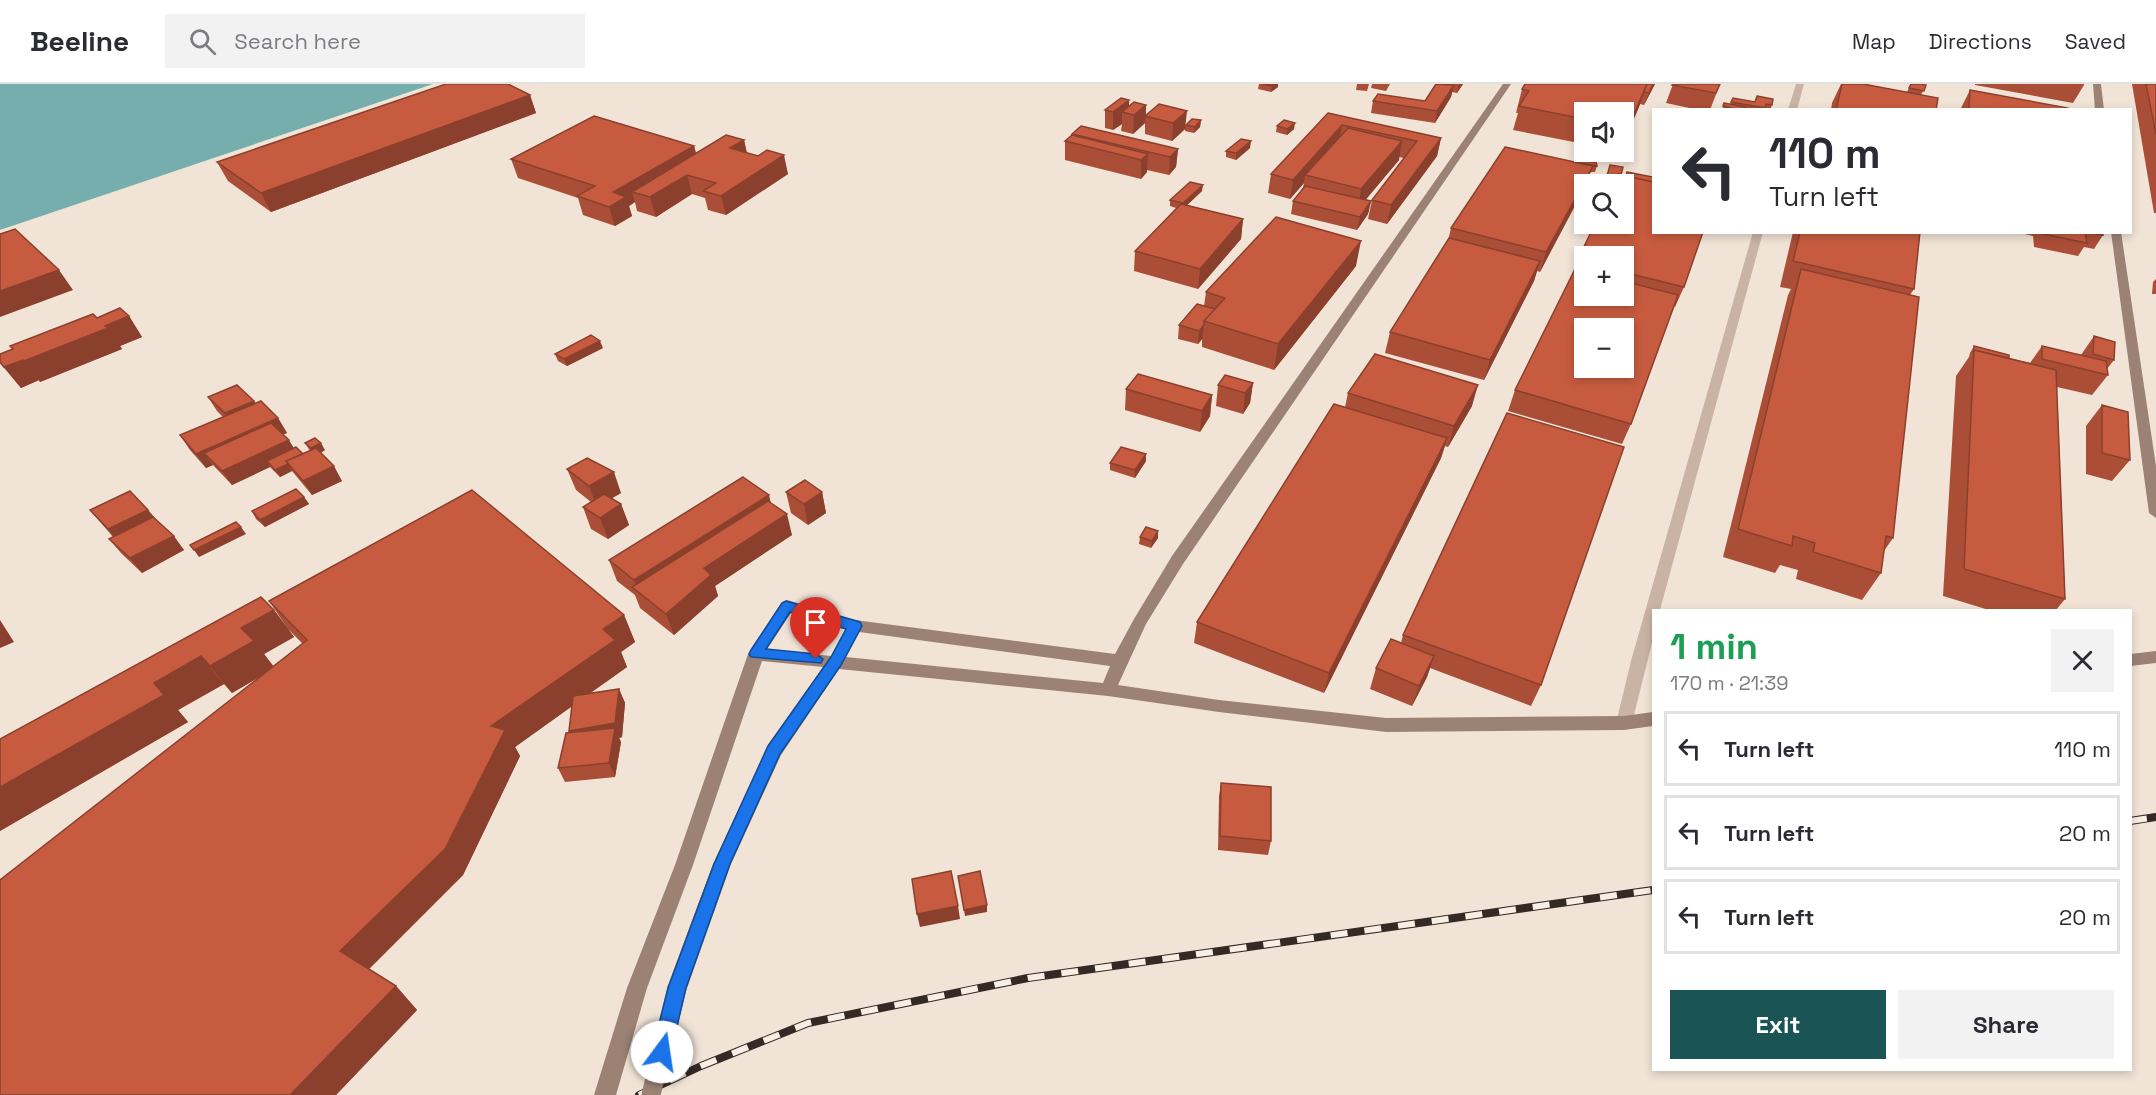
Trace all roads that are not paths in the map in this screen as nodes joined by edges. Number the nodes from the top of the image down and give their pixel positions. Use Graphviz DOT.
graph roads {
  1 [pos="1507,84"];
  2 [pos="1800,84"];
  3 [pos="2097,84"];
  4 [pos="1793,108"];
  5 [pos="2100,108"];
  6 [pos="1757,234"];
  7 [pos="2116,234"];
  8 [pos="2156,513"];
  9 [pos="1653,609"];
  10 [pos="1652,613"];
  11 [pos="855,626"];
  12 [pos="756,654"];
  13 [pos="2156,657"];
  14 [pos="2132,660"];
  15 [pos="836,661"];
  16 [pos="1119,662"];
  17 [pos="1108,690"];
  18 [pos="1652,719"];
  19 [pos="1624,723"];
  20 [pos="605,1095"];
  21 [pos="651,1095"];
  1 -- 16 [label="main road"];
  2 -- 4 [label="street"];
  3 -- 5 [label="main road"];
  6 -- 9 [label="street"];
  7 -- 8 [label="main road"];
  10 -- 19 [label="street"];
  11 -- 12 [label="main road"];
  11 -- 15 [label="main road"];
  11 -- 16 [label="main road"];
  12 -- 15 [label="main road"];
  12 -- 20 [label="main road"];
  13 -- 14 [label="main road"];
  15 -- 17 [label="main road"];
  15 -- 21 [label="main road, bridge"];
  16 -- 17 [label="main road"];
  17 -- 19 [label="main road"];
  18 -- 19 [label="main road"];
}
